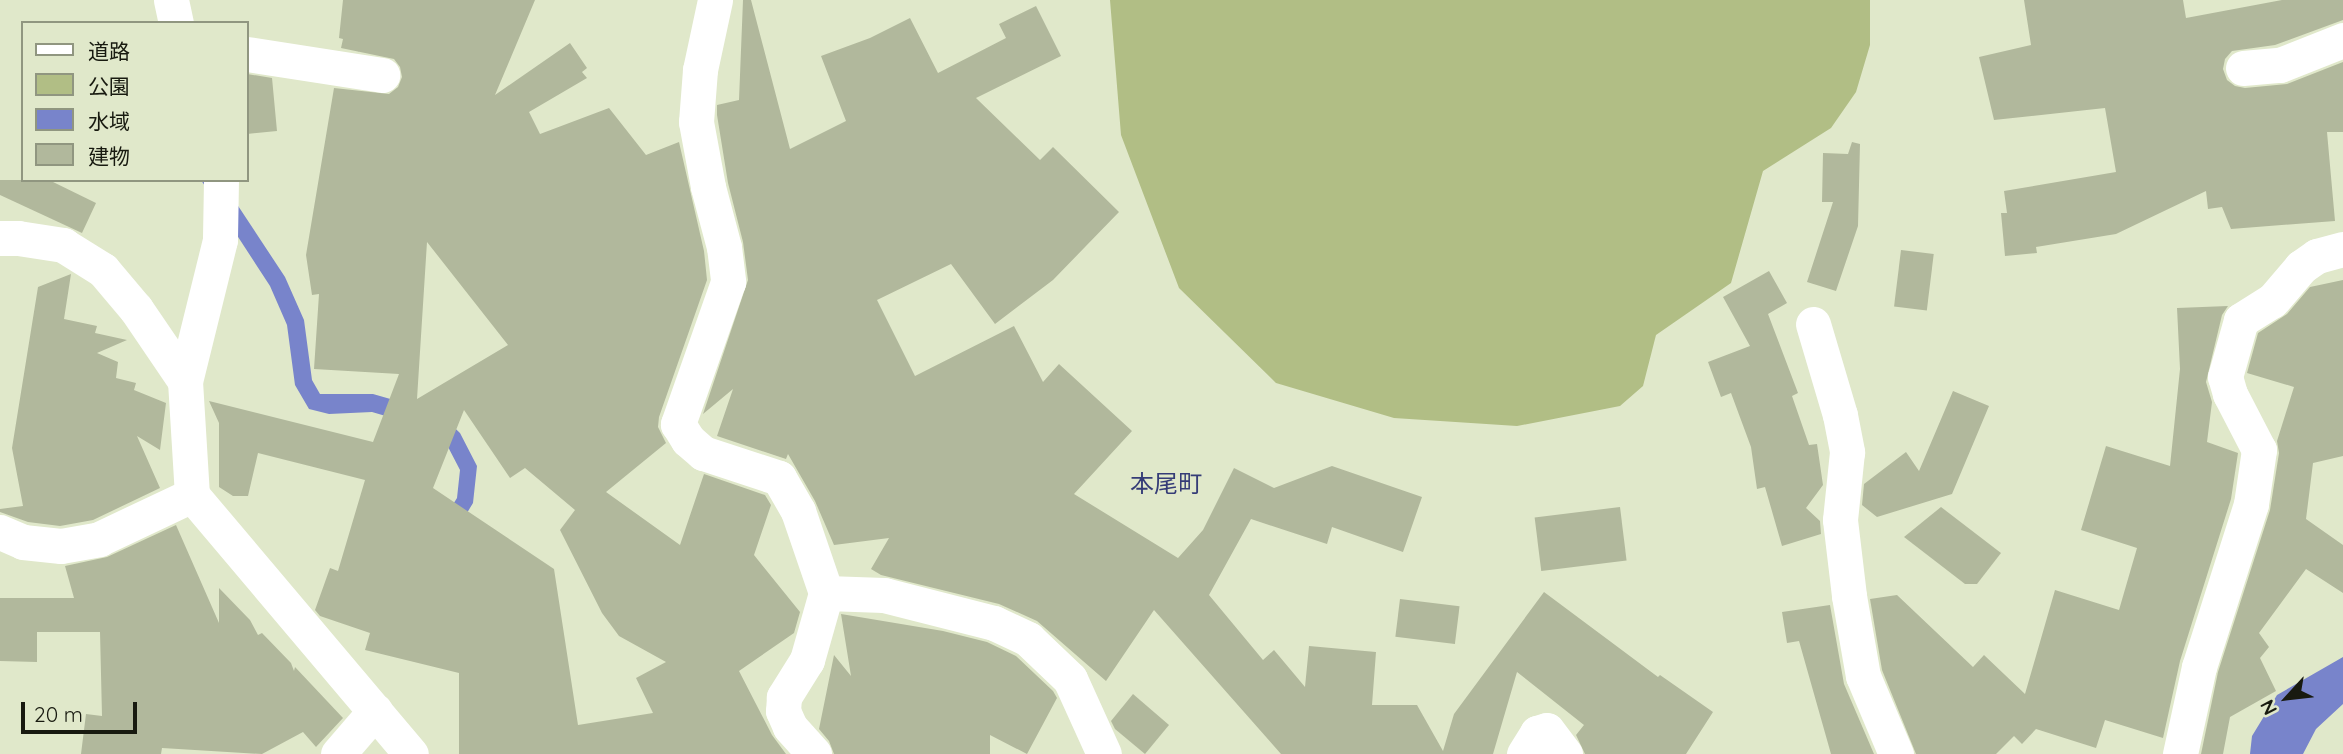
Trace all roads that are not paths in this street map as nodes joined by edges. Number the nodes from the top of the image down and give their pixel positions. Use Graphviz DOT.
graph roads {
  1 [pos="171,0"];
  2 [pos="715,0"];
  3 [pos="176,21"];
  4 [pos="2343,40"];
  5 [pos="248,54"];
  6 [pos="2243,68"];
  7 [pos="382,75"];
  8 [pos="221,182"];
  9 [pos="0,238"];
  10 [pos="2343,248"];
  11 [pos="1812,324"];
  12 [pos="185,381"];
  13 [pos="192,495"];
  14 [pos="0,532"];
  15 [pos="826,593"];
  16 [pos="375,711"];
  17 [pos="338,754"];
  18 [pos="411,754"];
  19 [pos="814,754"];
  20 [pos="1104,754"];
  21 [pos="1524,754"];
  22 [pos="1565,754"];
  23 [pos="1896,754"];
  24 [pos="2180,754"];
  1 -- 3 [label="street"];
  2 -- 15 [label="street"];
  4 -- 6 [label="street"];
  5 -- 7 [label="street"];
  8 -- 12 [label="street"];
  9 -- 12 [label="street"];
  10 -- 24 [label="street"];
  11 -- 23 [label="street"];
  12 -- 13 [label="street"];
  13 -- 14 [label="street"];
  13 -- 16 [label="street"];
  15 -- 19 [label="street"];
  15 -- 20 [label="street"];
  16 -- 17 [label="street"];
  16 -- 18 [label="street"];
  21 -- 22 [label="street"];
}
